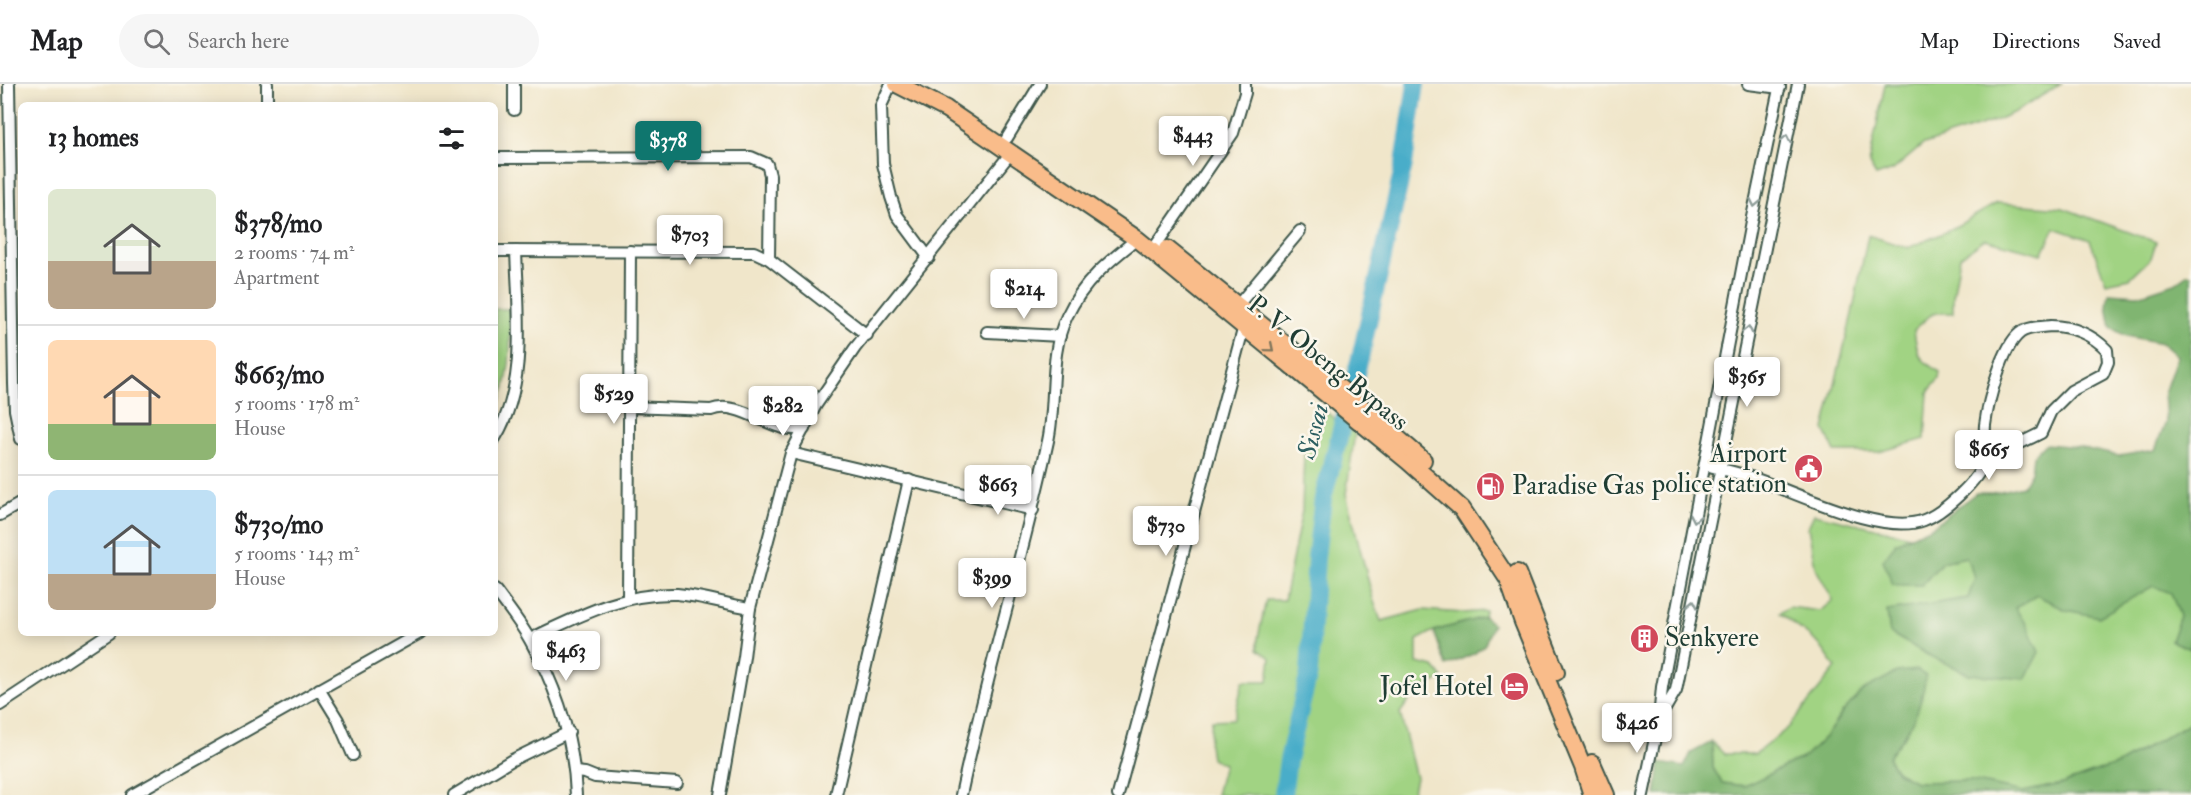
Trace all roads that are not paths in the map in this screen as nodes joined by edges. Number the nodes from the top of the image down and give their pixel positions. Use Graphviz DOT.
graph roads {
  1 [pos="9,84"];
  2 [pos="267,84"];
  3 [pos="514,84"];
  4 [pos="891,84"];
  5 [pos="897,84"];
  6 [pos="924,84"];
  7 [pos="1040,84"];
  8 [pos="1245,84"];
  9 [pos="1748,84"];
  10 [pos="1798,84"];
  11 [pos="1780,86"];
  12 [pos="267,102"];
  13 [pos="514,110"];
  14 [pos="1009,146"];
  15 [pos="498,158"];
  16 [pos="1300,231"];
  17 [pos="1137,239"];
  18 [pos="1155,247"];
  19 [pos="498,251"];
  20 [pos="516,251"];
  21 [pos="630,251"];
  22 [pos="929,258"];
  23 [pos="769,260"];
  24 [pos="17,279"];
  25 [pos="1238,305"];
  26 [pos="1244,326"];
  27 [pos="987,332"];
  28 [pos="867,335"];
  29 [pos="1060,336"];
  30 [pos="17,383"];
  31 [pos="1340,397"];
  32 [pos="629,407"];
  33 [pos="1354,410"];
  34 [pos="18,424"];
  35 [pos="804,429"];
  36 [pos="498,432"];
  37 [pos="791,453"];
  38 [pos="1986,460"];
  39 [pos="1706,465"];
  40 [pos="1720,469"];
  41 [pos="909,480"];
  42 [pos="18,505"];
  43 [pos="1033,510"];
  44 [pos="0,516"];
  45 [pos="498,594"];
  46 [pos="628,598"];
  47 [pos="750,608"];
  48 [pos="104,636"];
  49 [pos="415,636"];
  50 [pos="530,639"];
  51 [pos="319,689"];
  52 [pos="0,705"];
  53 [pos="1659,719"];
  54 [pos="569,732"];
  55 [pos="353,755"];
  56 [pos="575,772"];
  57 [pos="677,783"];
  58 [pos="132,795"];
  59 [pos="454,795"];
  60 [pos="576,795"];
  61 [pos="720,795"];
  62 [pos="836,795"];
  63 [pos="961,795"];
  64 [pos="1118,795"];
  65 [pos="1592,795"];
  66 [pos="1606,795"];
  67 [pos="1643,795"];
  1 -- 24 [label="street"];
  2 -- 12 [label="street"];
  3 -- 13 [label="street"];
  4 -- 22 [label="street"];
  5 -- 14 [label="highway, P. V. Obeng Bypass"];
  6 -- 14 [label="highway, P. V. Obeng Bypass"];
  7 -- 14 [label="street"];
  8 -- 18 [label="street"];
  9 -- 11 [label="street"];
  40 -- 10 [label="street, one-way"];
  11 -- 39 [label="street, one-way"];
  14 -- 17 [label="highway, P. V. Obeng Bypass"];
  14 -- 18 [label="highway, P. V. Obeng Bypass"];
  14 -- 22 [label="street"];
  15 -- 23 [label="street"];
  16 -- 25 [label="street"];
  17 -- 18 [label="highway, P. V. Obeng Bypass"];
  17 -- 29 [label="street"];
  18 -- 25 [label="highway, P. V. Obeng Bypass"];
  18 -- 26 [label="highway, P. V. Obeng Bypass"];
  19 -- 20 [label="street"];
  20 -- 21 [label="street"];
  20 -- 36 [label="street"];
  21 -- 23 [label="street"];
  21 -- 32 [label="street"];
  22 -- 28 [label="street"];
  23 -- 28 [label="street"];
  24 -- 30 [label="street"];
  25 -- 31 [label="highway, P. V. Obeng Bypass"];
  26 -- 31 [label="highway, P. V. Obeng Bypass, one-way"];
  26 -- 64 [label="street"];
  27 -- 29 [label="street"];
  28 -- 35 [label="street"];
  29 -- 43 [label="street"];
  30 -- 34 [label="street"];
  31 -- 33 [label="highway, P. V. Obeng Bypass"];
  32 -- 35 [label="street"];
  32 -- 46 [label="street"];
  33 -- 65 [label="highway, P. V. Obeng Bypass"];
  33 -- 66 [label="highway, P. V. Obeng Bypass"];
  35 -- 37 [label="street"];
  37 -- 41 [label="street"];
  37 -- 47 [label="street"];
  38 -- 38 [label="street"];
  38 -- 40 [label="street"];
  39 -- 40 [label="street"];
  39 -- 53 [label="street, one-way"];
  53 -- 40 [label="street, one-way"];
  41 -- 43 [label="street"];
  41 -- 62 [label="street"];
  42 -- 44 [label="street"];
  43 -- 63 [label="street"];
  45 -- 50 [label="street"];
  46 -- 47 [label="street"];
  46 -- 50 [label="street"];
  47 -- 61 [label="street"];
  48 -- 52 [label="street"];
  49 -- 51 [label="street"];
  50 -- 54 [label="street"];
  51 -- 55 [label="street"];
  51 -- 58 [label="street"];
  53 -- 67 [label="street"];
  54 -- 56 [label="street"];
  54 -- 59 [label="street"];
  56 -- 57 [label="street"];
  56 -- 60 [label="street"];
}
